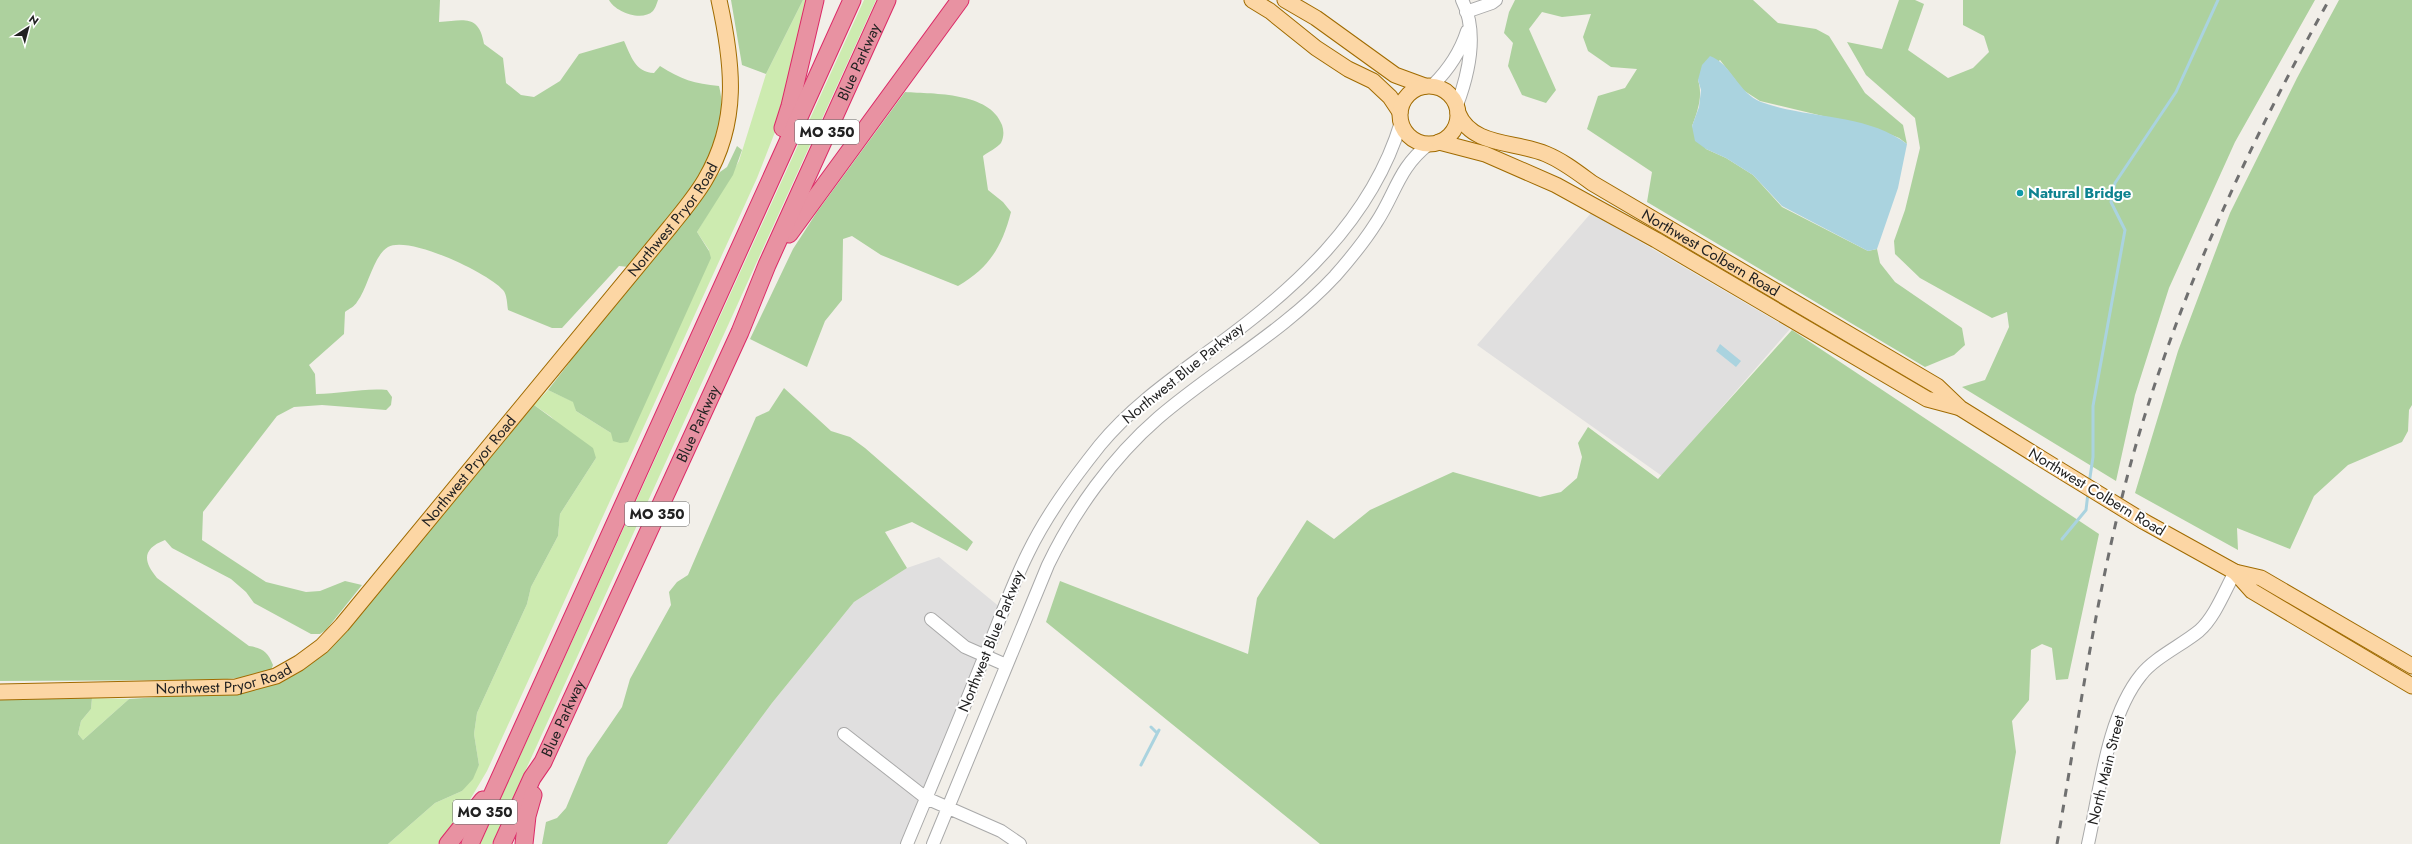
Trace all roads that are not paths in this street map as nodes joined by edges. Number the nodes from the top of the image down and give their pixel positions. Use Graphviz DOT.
graph roads {
  1 [pos="719,0"];
  2 [pos="814,0"];
  3 [pos="852,0"];
  4 [pos="887,0"];
  5 [pos="960,0"];
  6 [pos="1252,0"];
  7 [pos="1285,0"];
  8 [pos="1462,0"];
  9 [pos="1496,0"];
  10 [pos="1466,12"];
  11 [pos="1469,26"];
  12 [pos="1429,85"];
  13 [pos="1458,109"];
  14 [pos="1400,117"];
  15 [pos="1434,143"];
  16 [pos="751,221"];
  17 [pos="767,265"];
  18 [pos="1960,408"];
  19 [pos="2235,572"];
  20 [pos="931,619"];
  21 [pos="985,657"];
  22 [pos="1006,665"];
  23 [pos="2412,666"];
  24 [pos="2412,686"];
  25 [pos="0,692"];
  26 [pos="844,734"];
  27 [pos="543,762"];
  28 [pos="499,780"];
  29 [pos="926,798"];
  30 [pos="947,809"];
  31 [pos="448,844"];
  32 [pos="470,844"];
  33 [pos="502,844"];
  34 [pos="524,844"];
  35 [pos="908,844"];
  36 [pos="933,844"];
  37 [pos="1020,844"];
  38 [pos="2088,844"];
  1 -- 25 [label="main road, Northwest Pryor Road"];
  2 -- 16 [label="highway"];
  3 -- 16 [label="highway, MO 350"];
  4 -- 17 [label="highway, Blue Parkway / MO 350"];
  5 -- 17 [label="highway"];
  6 -- 14 [label="main road"];
  7 -- 12 [label="main road"];
  8 -- 10 [label="street"];
  9 -- 10 [label="street"];
  10 -- 11 [label="street"];
  11 -- 12 [label="street"];
  11 -- 13 [label="street"];
  12 -- 13 [label="main road"];
  12 -- 14 [label="main road"];
  13 -- 15 [label="main road"];
  13 -- 18 [label="main road, Northwest Colbern Road"];
  14 -- 15 [label="main road"];
  14 -- 21 [label="street, Northwest Blue Parkway"];
  15 -- 18 [label="main road, Northwest Colbern Road"];
  15 -- 22 [label="street, Northwest Blue Parkway"];
  16 -- 28 [label="highway, MO 350"];
  17 -- 27 [label="highway, Blue Parkway / MO 350"];
  18 -- 19 [label="main road, Northwest Colbern Road, bridge"];
  19 -- 23 [label="main road, Northwest Colbern Road"];
  19 -- 24 [label="main road, Northwest Colbern Road"];
  19 -- 38 [label="street, North Main Street"];
  20 -- 21 [label="street"];
  21 -- 22 [label="street"];
  21 -- 29 [label="street, Northwest Blue Parkway"];
  22 -- 30 [label="street, Northwest Blue Parkway"];
  26 -- 29 [label="street"];
  27 -- 33 [label="highway, Blue Parkway / MO 350"];
  27 -- 34 [label="highway"];
  28 -- 31 [label="highway"];
  28 -- 32 [label="highway, MO 350"];
  29 -- 30 [label="street"];
  29 -- 35 [label="street, Northwest Blue Parkway"];
  30 -- 36 [label="street, Northwest Blue Parkway"];
  30 -- 37 [label="street"];
}
